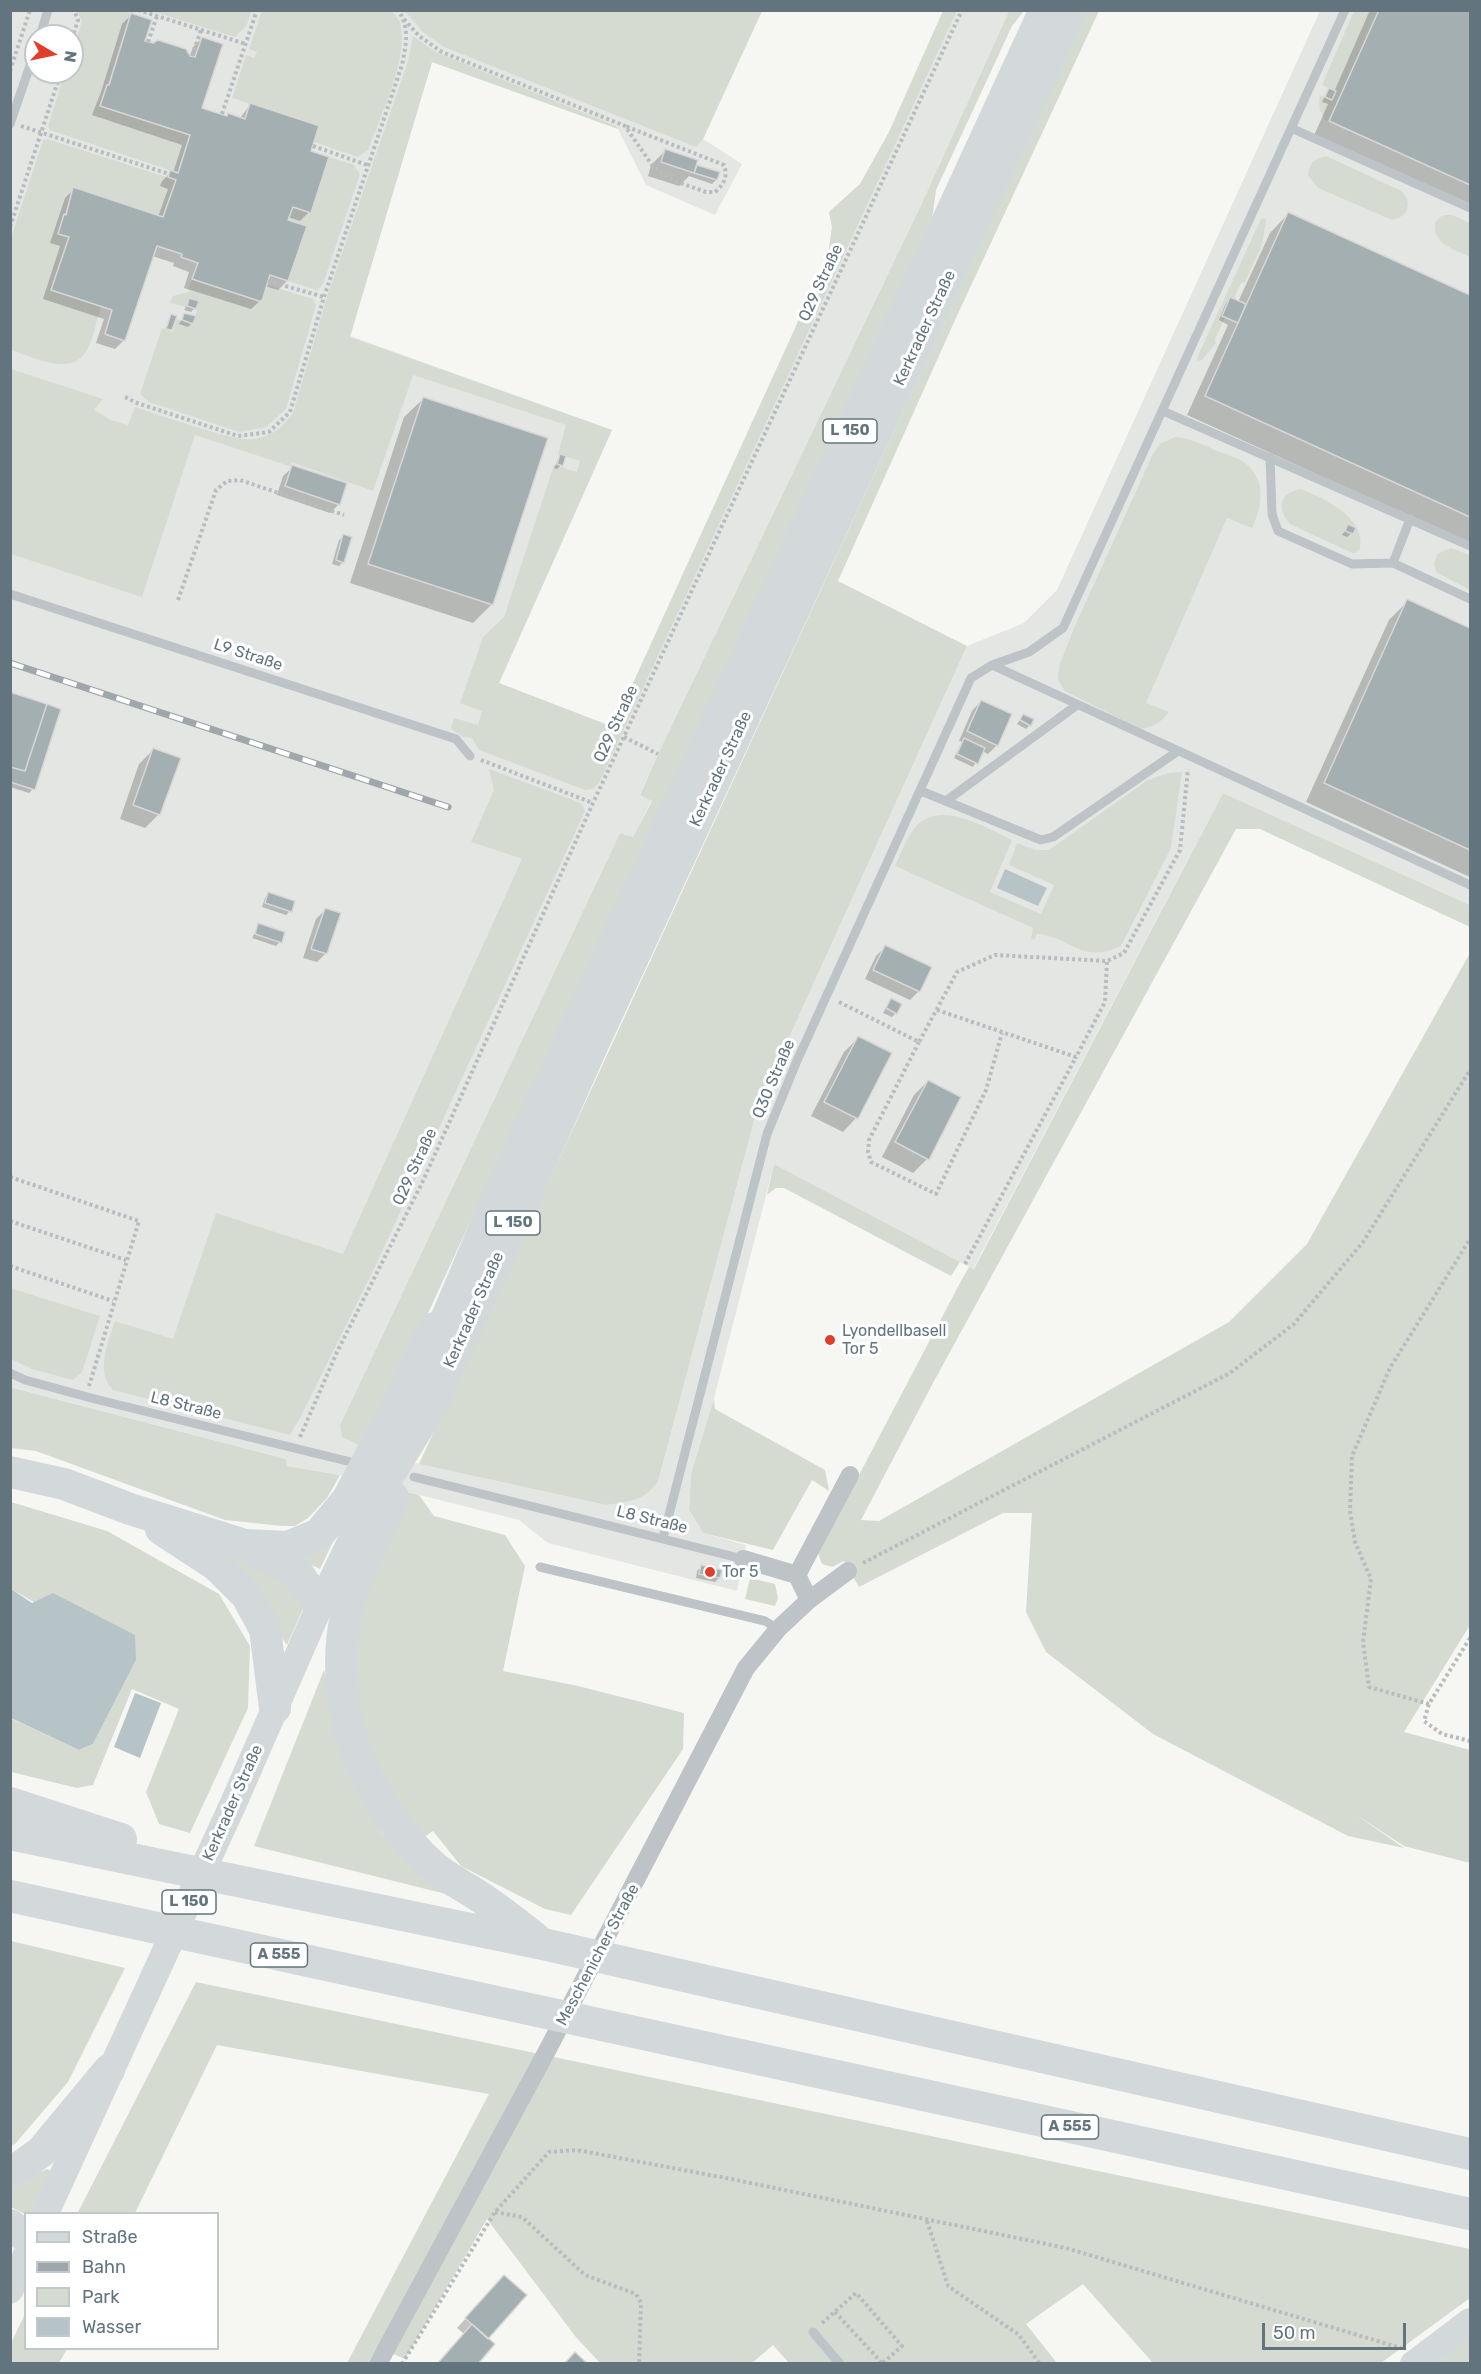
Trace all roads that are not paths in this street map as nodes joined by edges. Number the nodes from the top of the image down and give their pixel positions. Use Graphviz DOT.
graph roads {
  1 [pos="1045,10"];
  2 [pos="1071,10"];
  3 [pos="1345,10"];
  4 [pos="24,84"];
  5 [pos="11,123"];
  6 [pos="1291,128"];
  7 [pos="1470,208"];
  8 [pos="1163,411"];
  9 [pos="1270,457"];
  10 [pos="1410,519"];
  11 [pos="1470,546"];
  12 [pos="1393,563"];
  13 [pos="10,594"];
  14 [pos="1470,599"];
  15 [pos="992,664"];
  16 [pos="1077,705"];
  17 [pos="1178,751"];
  18 [pos="470,756"];
  19 [pos="921,791"];
  20 [pos="946,801"];
  21 [pos="1470,885"];
  22 [pos="500,1192"];
  23 [pos="10,1373"];
  24 [pos="433,1402"];
  25 [pos="355,1463"];
  26 [pos="10,1472"];
  27 [pos="850,1475"];
  28 [pos="414,1477"];
  29 [pos="130,1509"];
  30 [pos="360,1522"];
  31 [pos="663,1538"];
  32 [pos="245,1545"];
  33 [pos="743,1559"];
  34 [pos="540,1567"];
  35 [pos="848,1571"];
  36 [pos="797,1575"];
  37 [pos="809,1600"];
  38 [pos="320,1605"];
  39 [pos="778,1629"];
  40 [pos="275,1708"];
  41 [pos="10,1803"];
  42 [pos="10,1834"];
  43 [pos="273,1888"];
  44 [pos="10,1896"];
  45 [pos="543,1944"];
  46 [pos="109,2070"];
  47 [pos="1470,2154"];
  48 [pos="10,2174"];
  49 [pos="46,2212"];
  50 [pos="1470,2214"];
  51 [pos="10,2225"];
  52 [pos="24,2236"];
  53 [pos="24,2260"];
  54 [pos="10,2290"];
  55 [pos="1470,2321"];
  56 [pos="813,2332"];
  57 [pos="1419,2360"];
  58 [pos="381,2362"];
  59 [pos="840,2364"];
  1 -- 22 [label="highway, Kerkrader Straße / L 150"];
  2 -- 24 [label="highway, Kerkrader Straße / L 150"];
  3 -- 6 [label="lane"];
  4 -- 5 [label="lane"];
  6 -- 7 [label="lane"];
  6 -- 8 [label="lane"];
  8 -- 9 [label="lane"];
  8 -- 15 [label="lane"];
  9 -- 10 [label="lane"];
  9 -- 12 [label="lane"];
  10 -- 11 [label="lane"];
  10 -- 12 [label="lane"];
  12 -- 14 [label="lane"];
  13 -- 18 [label="lane, L9 Straße"];
  15 -- 16 [label="lane"];
  15 -- 19 [label="lane, Q30 Straße"];
  16 -- 17 [label="lane"];
  16 -- 20 [label="lane"];
  17 -- 20 [label="lane"];
  17 -- 21 [label="lane"];
  19 -- 20 [label="lane"];
  19 -- 31 [label="lane, Q30 Straße"];
  22 -- 30 [label="highway, Kerkrader Straße / L 150"];
  22 -- 32 [label="highway"];
  23 -- 25 [label="lane, L8 Straße"];
  24 -- 30 [label="highway, Kerkrader Straße / L 150"];
  24 -- 45 [label="highway"];
  26 -- 29 [label="highway"];
  27 -- 36 [label="street"];
  28 -- 31 [label="lane, L8 Straße"];
  29 -- 32 [label="highway"];
  29 -- 40 [label="highway"];
  30 -- 38 [label="main road, Kerkrader Straße / L 150"];
  31 -- 33 [label="lane, L8 Straße"];
  32 -- 38 [label="highway"];
  33 -- 36 [label="street"];
  34 -- 39 [label="lane"];
  35 -- 37 [label="street, Meschenicher Straße"];
  36 -- 37 [label="street"];
  37 -- 39 [label="street, Meschenicher Straße"];
  38 -- 40 [label="main road, Kerkrader Straße / L 150"];
  39 -- 58 [label="street, Meschenicher Straße"];
  40 -- 46 [label="main road, Kerkrader Straße / L 150"];
  41 -- 43 [label="highway"];
  42 -- 43 [label="highway"];
  43 -- 45 [label="highway"];
  44 -- 50 [label="highway, A 555"];
  45 -- 47 [label="highway"];
  46 -- 48 [label="highway"];
  46 -- 49 [label="main road, Kerkrader Straße / L 150"];
  51 -- 52 [label="highway"];
  53 -- 54 [label="main road"];
  55 -- 57 [label="street"];
  56 -- 59 [label="lane"];
}
